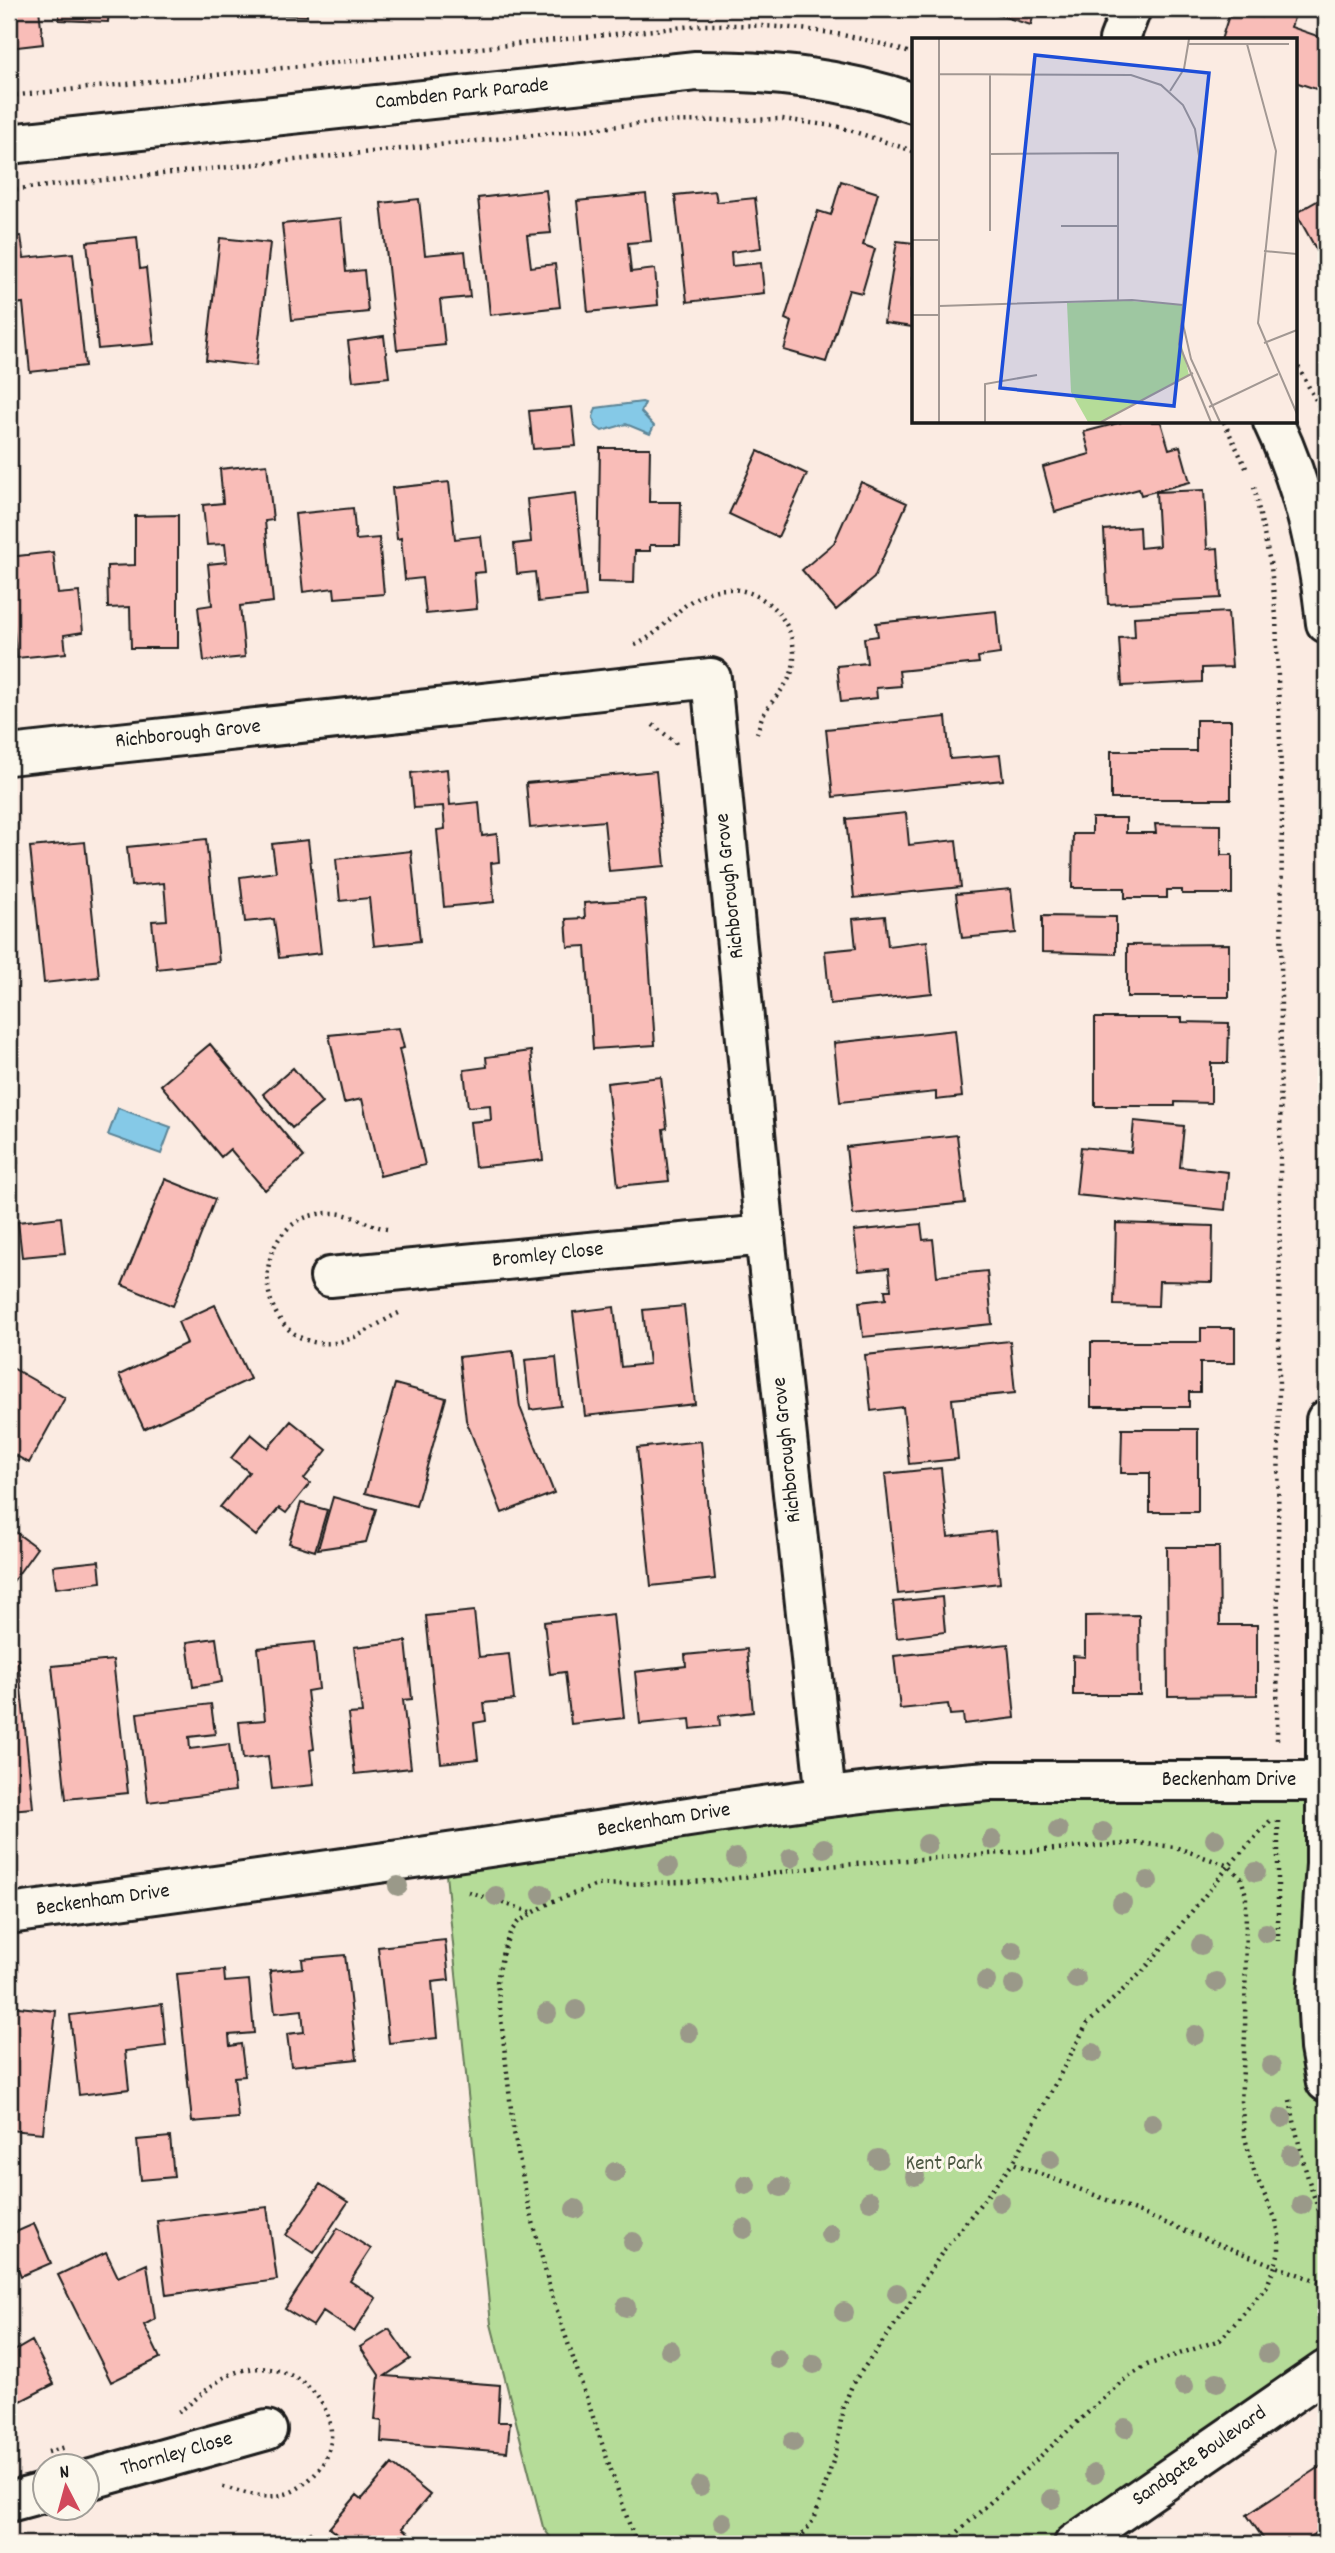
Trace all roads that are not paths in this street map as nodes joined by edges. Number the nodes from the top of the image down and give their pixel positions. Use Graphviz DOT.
graph roads {
  1 [pos="1131,9"];
  2 [pos="1120,38"];
  3 [pos="912,103"];
  4 [pos="9,144"];
  5 [pos="1274,424"];
  6 [pos="1326,623"];
  7 [pos="9,755"];
  8 [pos="765,1235"];
  9 [pos="330,1277"];
  10 [pos="1326,1420"];
  11 [pos="1324,1781"];
  12 [pos="825,1797"];
  13 [pos="1326,1865"];
  14 [pos="9,1914"];
  15 [pos="1326,2082"];
  16 [pos="1326,2370"];
  17 [pos="267,2430"];
  18 [pos="102,2476"];
  19 [pos="32,2496"];
  20 [pos="9,2502"];
  21 [pos="1074,2544"];
  1 -- 2 [label="street"];
  3 -- 4 [label="street, Cambden Park Parade"];
  5 -- 6 [label="street"];
  7 -- 8 [label="street, Richborough Grove"];
  8 -- 9 [label="street, Bromley Close"];
  8 -- 12 [label="street, Richborough Grove"];
  10 -- 11 [label="street"];
  11 -- 12 [label="street, Beckenham Drive"];
  11 -- 13 [label="street"];
  12 -- 14 [label="street, Beckenham Drive"];
  13 -- 15 [label="street"];
  16 -- 21 [label="street, Sandgate Boulevard"];
  17 -- 18 [label="street, Thornley Close"];
  19 -- 20 [label="street"];
}
